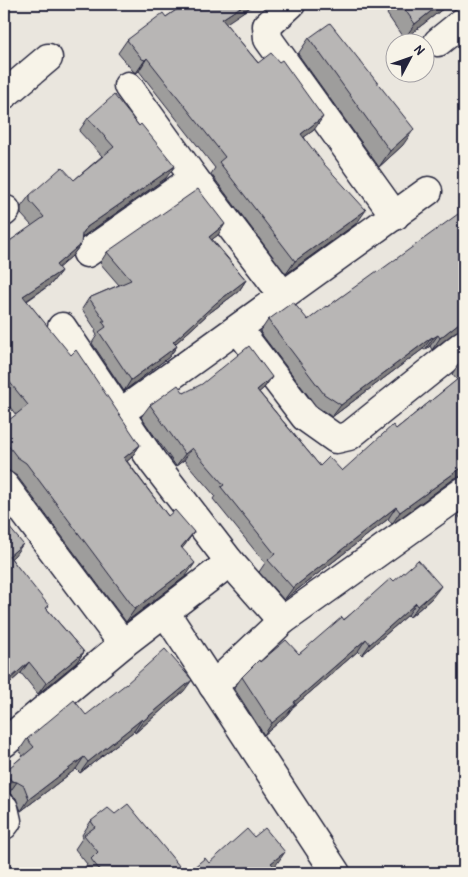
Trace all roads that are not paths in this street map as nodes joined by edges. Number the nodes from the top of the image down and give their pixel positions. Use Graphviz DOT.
graph roads {
  1 [pos="291,4"];
  2 [pos="464,21"];
  3 [pos="438,42"];
  4 [pos="48,58"];
  5 [pos="128,86"];
  6 [pos="4,95"];
  7 [pos="194,178"];
  8 [pos="428,191"];
  9 [pos="395,216"];
  10 [pos="87,253"];
  11 [pos="283,295"];
  12 [pos="62,327"];
  13 [pos="238,329"];
  14 [pos="464,344"];
  15 [pos="120,413"];
  16 [pos="4,486"];
  17 [pos="464,491"];
  18 [pos="230,562"];
  19 [pos="165,612"];
  20 [pos="282,621"];
  21 [pos="124,644"];
  22 [pos="213,686"];
  23 [pos="4,743"];
  24 [pos="4,808"];
  25 [pos="4,825"];
  26 [pos="336,873"];
  1 -- 9 [label="street"];
  2 -- 3 [label="street"];
  4 -- 6 [label="street"];
  5 -- 7 [label="street"];
  7 -- 10 [label="street"];
  7 -- 11 [label="street"];
  8 -- 9 [label="street"];
  9 -- 11 [label="street"];
  11 -- 13 [label="street"];
  12 -- 15 [label="street"];
  13 -- 14 [label="street"];
  13 -- 15 [label="street"];
  15 -- 18 [label="street"];
  16 -- 21 [label="street"];
  17 -- 20 [label="street"];
  18 -- 19 [label="street"];
  18 -- 20 [label="street"];
  19 -- 21 [label="street"];
  19 -- 22 [label="street"];
  20 -- 22 [label="street"];
  21 -- 23 [label="street"];
  22 -- 26 [label="street"];
  24 -- 25 [label="street"];
}
